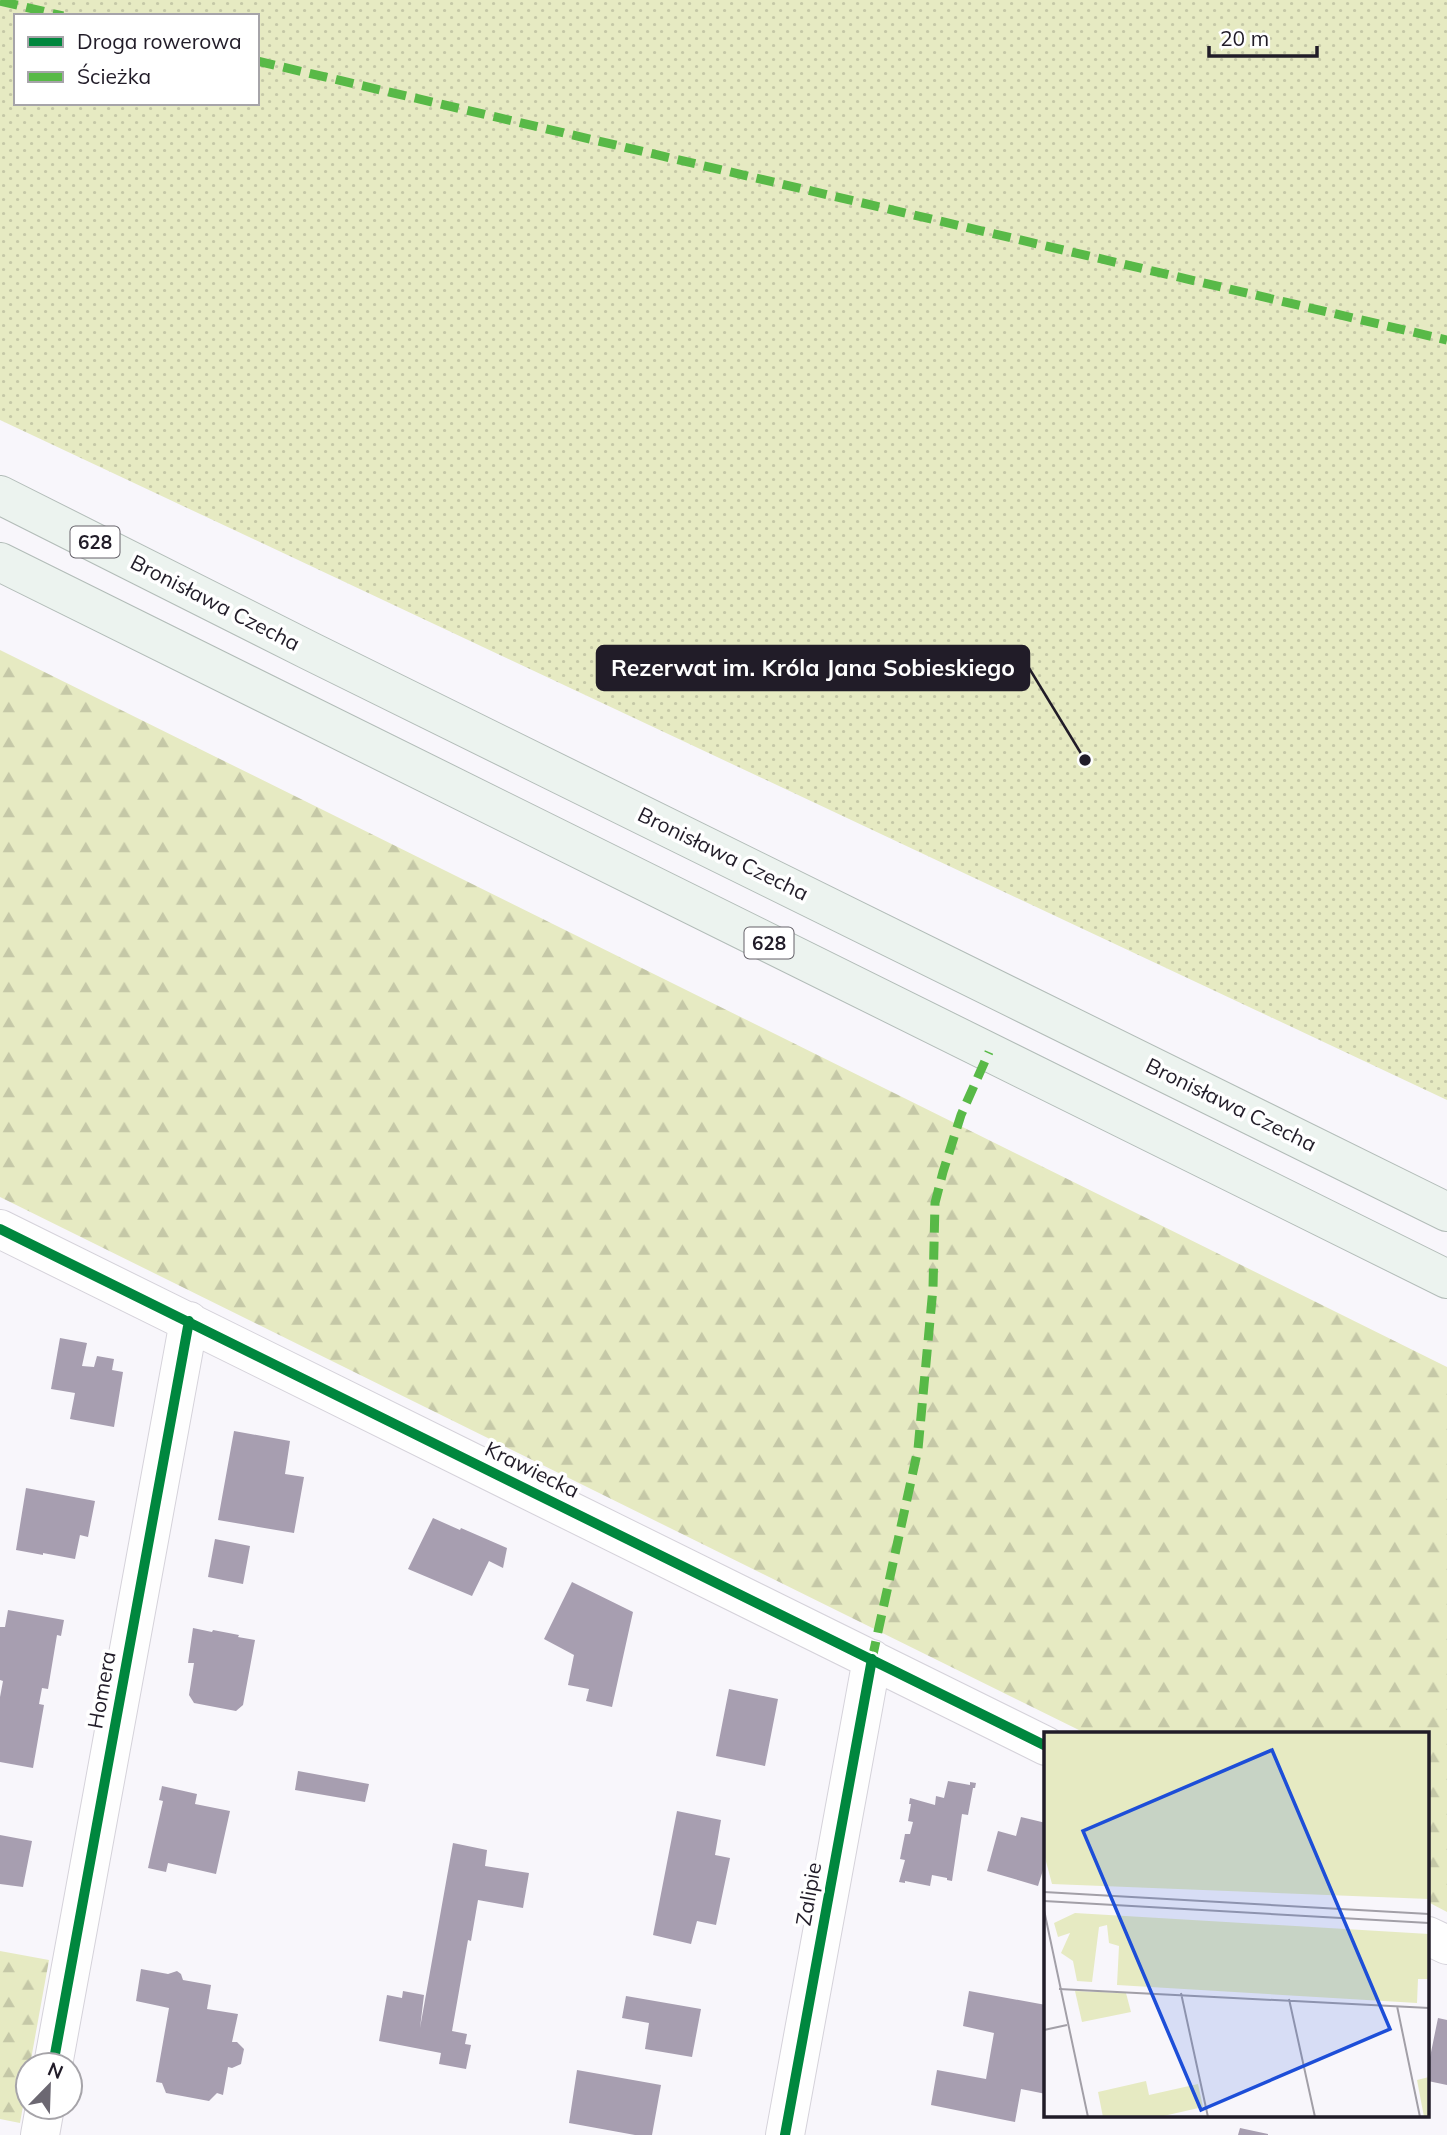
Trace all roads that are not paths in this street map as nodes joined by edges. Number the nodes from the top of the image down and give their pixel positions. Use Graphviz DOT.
graph roads {
  1 [pos="0,495"];
  2 [pos="0,562"];
  3 [pos="1447,1212"];
  4 [pos="0,1229"];
  5 [pos="1447,1279"];
  6 [pos="189,1321"];
  7 [pos="872,1659"];
  8 [pos="1044,1745"];
  9 [pos="1430,1937"];
  10 [pos="1447,1945"];
  11 [pos="56,2051"];
  12 [pos="785,2135"];
  1 -- 3 [label="main road, Bronisława Czecha / 628"];
  2 -- 5 [label="main road, 628"];
  4 -- 6 [label="street, Krawiecka"];
  6 -- 7 [label="street, Krawiecka"];
  6 -- 11 [label="street, Homera"];
  7 -- 8 [label="street, Krawiecka"];
  7 -- 12 [label="street, Zalipie"];
  9 -- 10 [label="street"];
}
